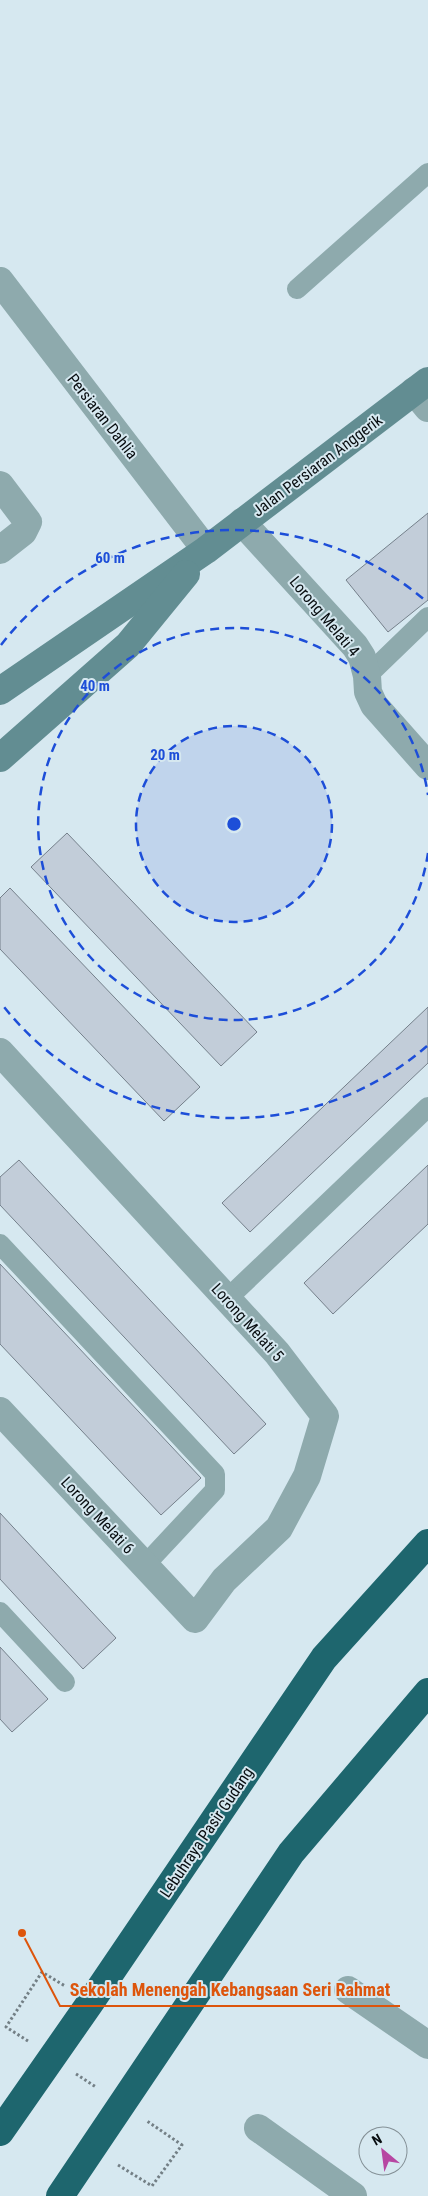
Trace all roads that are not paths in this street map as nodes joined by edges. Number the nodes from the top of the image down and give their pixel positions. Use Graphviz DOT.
graph roads {
  1 [pos="428,173"];
  2 [pos="0,282"];
  3 [pos="296,289"];
  4 [pos="423,393"];
  5 [pos="0,485"];
  6 [pos="242,522"];
  7 [pos="0,550"];
  8 [pos="206,550"];
  9 [pos="428,617"];
  10 [pos="367,676"];
  11 [pos="0,691"];
  12 [pos="0,758"];
  13 [pos="428,766"];
  14 [pos="0,1052"];
  15 [pos="428,1107"];
  16 [pos="0,1244"];
  17 [pos="227,1299"];
  18 [pos="0,1411"];
  19 [pos="428,1543"];
  20 [pos="145,1565"];
  21 [pos="0,1612"];
  22 [pos="195,1619"];
  23 [pos="65,1682"];
  24 [pos="428,1692"];
  25 [pos="348,1990"];
  26 [pos="428,2045"];
  27 [pos="258,2128"];
  28 [pos="0,2132"];
  29 [pos="60,2196"];
  30 [pos="353,2196"];
  1 -- 3 [label="lane"];
  2 -- 8 [label="street, Persiaran Dahlia"];
  4 -- 6 [label="street, Jalan Persiaran Anggerik"];
  5 -- 7 [label="street"];
  6 -- 8 [label="street, Jalan Persiaran Anggerik"];
  6 -- 10 [label="street, Lorong Melati 4"];
  8 -- 11 [label="street, Jalan Persiaran Anggerik"];
  8 -- 12 [label="street, Jalan Persiaran Anggerik"];
  9 -- 10 [label="lane"];
  10 -- 13 [label="street, Lorong Melati 4"];
  14 -- 17 [label="street, Lorong Melati 5"];
  15 -- 17 [label="lane"];
  16 -- 20 [label="lane"];
  17 -- 22 [label="street, Lorong Melati 5"];
  18 -- 20 [label="street, Lorong Melati 6"];
  19 -- 28 [label="highway, Lebuhraya Pasir Gudang"];
  20 -- 22 [label="street, Lorong Melati 6"];
  21 -- 23 [label="lane"];
  24 -- 29 [label="highway"];
  25 -- 26 [label="street"];
  27 -- 30 [label="street"];
}
